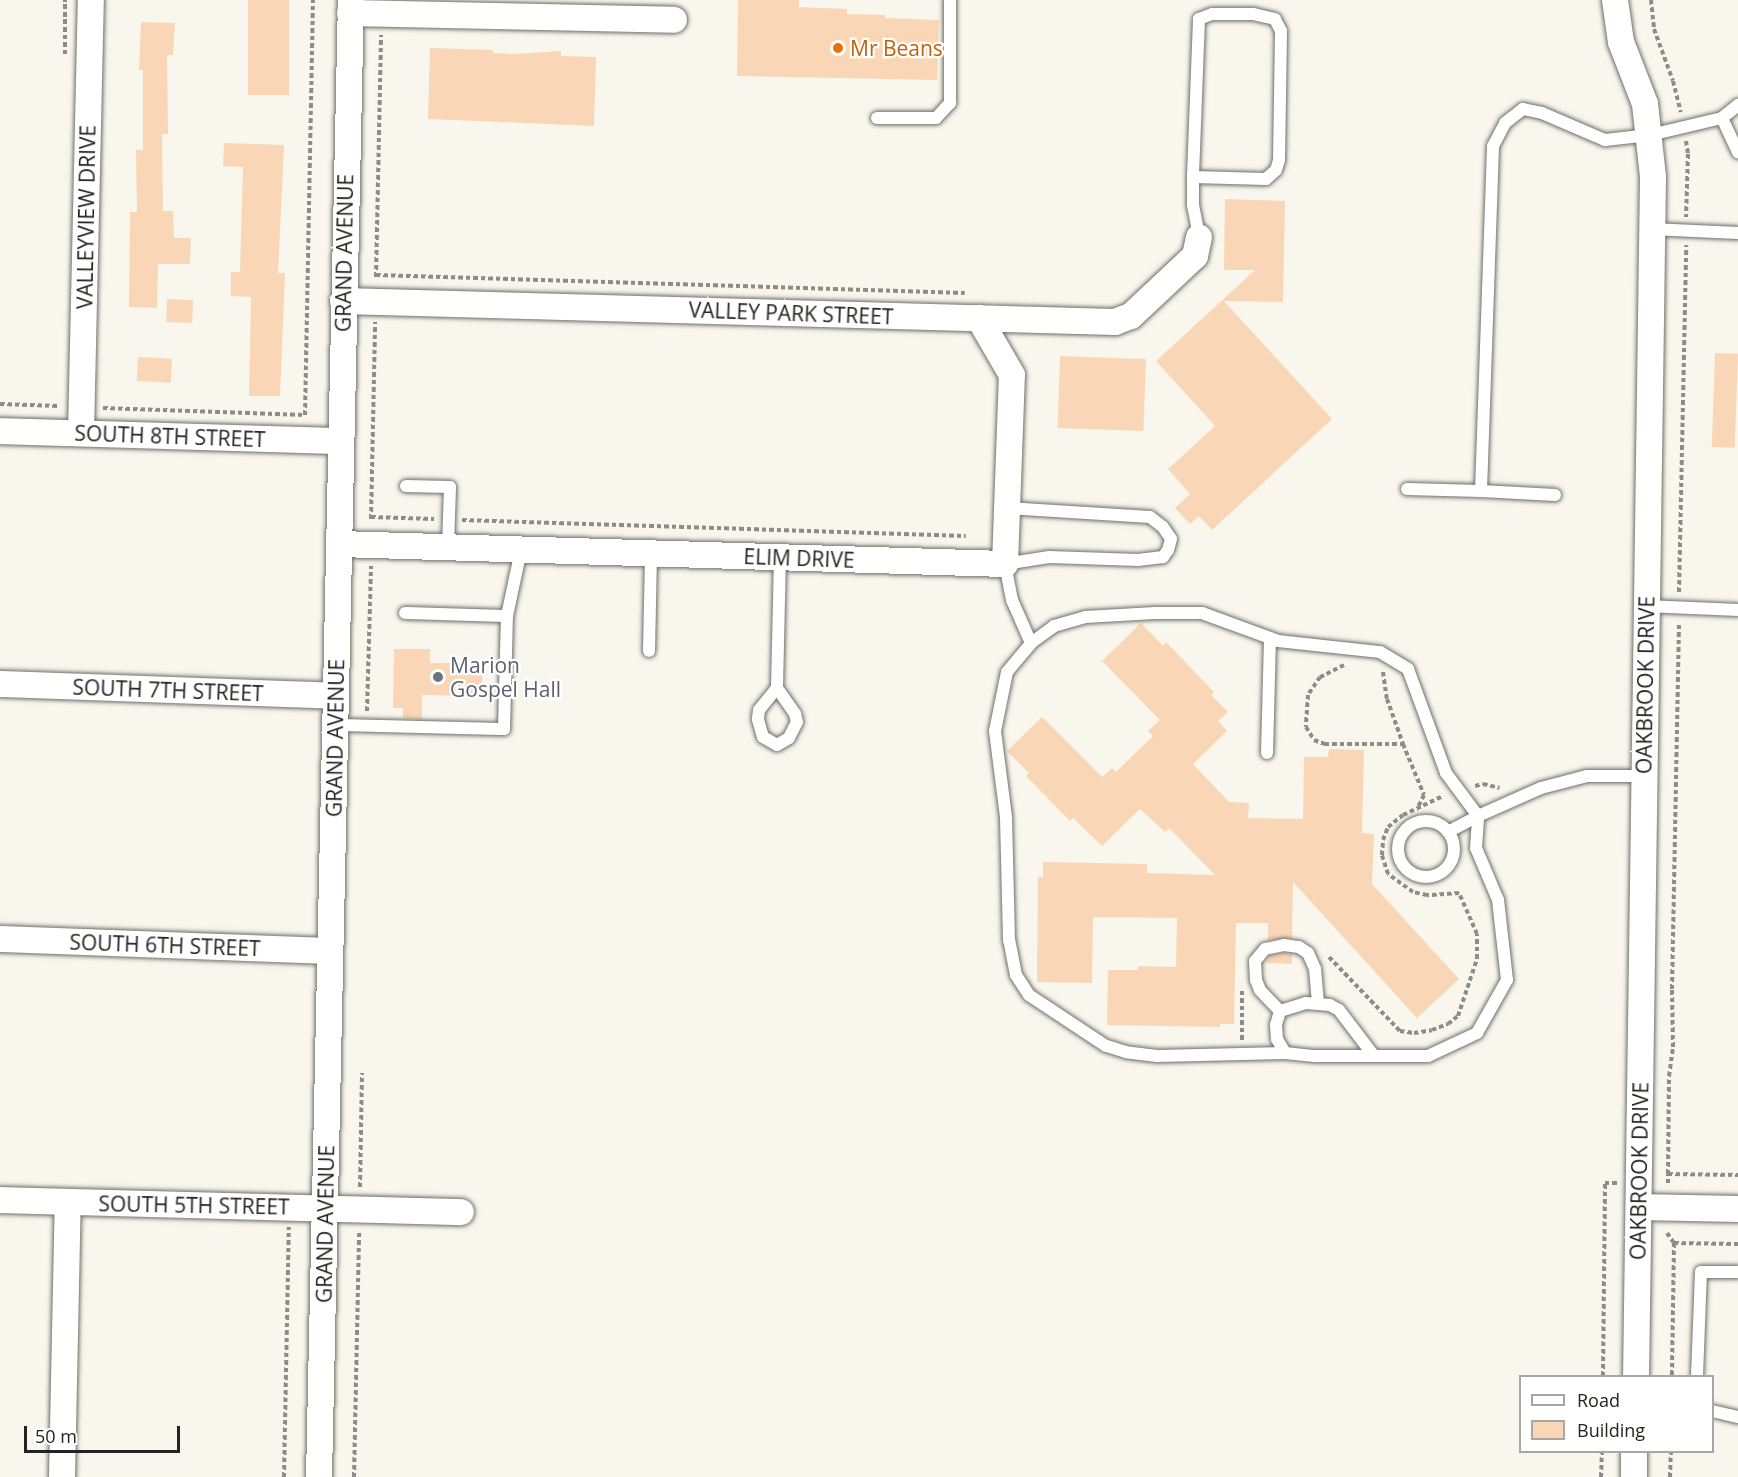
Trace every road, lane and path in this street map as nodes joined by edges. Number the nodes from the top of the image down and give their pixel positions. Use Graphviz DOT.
graph roads {
  1 [pos="65,0"];
  2 [pos="91,0"];
  3 [pos="313,0"];
  4 [pos="950,0"];
  5 [pos="1615,0"];
  6 [pos="1651,0"];
  7 [pos="350,6"];
  8 [pos="381,14"];
  9 [pos="674,20"];
  10 [pos="64,60"];
  11 [pos="1738,105"];
  12 [pos="877,118"];
  13 [pos="1722,118"];
  14 [pos="1683,127"];
  15 [pos="1650,135"];
  16 [pos="1738,153"];
  17 [pos="1193,177"];
  18 [pos="1651,229"];
  19 [pos="1686,231"];
  20 [pos="1738,233"];
  21 [pos="1199,237"];
  22 [pos="376,275"];
  23 [pos="376,283"];
  24 [pos="965,292"];
  25 [pos="343,301"];
  26 [pos="375,316"];
  27 [pos="979,318"];
  28 [pos="59,394"];
  29 [pos="0,404"];
  30 [pos="100,408"];
  31 [pos="0,431"];
  32 [pos="81,433"];
  33 [pos="340,441"];
  34 [pos="406,486"];
  35 [pos="1407,489"];
  36 [pos="1481,491"];
  37 [pos="1555,495"];
  38 [pos="1007,508"];
  39 [pos="371,517"];
  40 [pos="449,519"];
  41 [pos="372,526"];
  42 [pos="966,536"];
  43 [pos="339,544"];
  44 [pos="448,547"];
  45 [pos="521,550"];
  46 [pos="651,553"];
  47 [pos="371,556"];
  48 [pos="780,557"];
  49 [pos="1005,564"];
  50 [pos="1646,606"];
  51 [pos="1679,607"];
  52 [pos="1738,609"];
  53 [pos="405,613"];
  54 [pos="507,616"];
  55 [pos="1270,638"];
  56 [pos="1031,643"];
  57 [pos="649,651"];
  58 [pos="1351,663"];
  59 [pos="1376,668"];
  60 [pos="0,684"];
  61 [pos="777,688"];
  62 [pos="336,696"];
  63 [pos="336,725"];
  64 [pos="367,726"];
  65 [pos="1403,744"];
  66 [pos="1267,753"];
  67 [pos="1666,754"];
  68 [pos="1676,754"];
  69 [pos="1644,776"];
  70 [pos="1444,796"];
  71 [pos="1418,808"];
  72 [pos="1478,816"];
  73 [pos="1448,832"];
  74 [pos="0,939"];
  75 [pos="1321,950"];
  76 [pos="330,951"];
  77 [pos="1242,981"];
  78 [pos="1318,1004"];
  79 [pos="1280,1011"];
  80 [pos="1242,1040"];
  81 [pos="1285,1053"];
  82 [pos="1374,1056"];
  83 [pos="362,1073"];
  84 [pos="1668,1174"];
  85 [pos="1738,1175"];
  86 [pos="1618,1183"];
  87 [pos="1668,1183"];
  88 [pos="359,1197"];
  89 [pos="0,1200"];
  90 [pos="68,1203"];
  91 [pos="1639,1207"];
  92 [pos="325,1208"];
  93 [pos="1738,1209"];
  94 [pos="461,1212"];
  95 [pos="289,1221"];
  96 [pos="359,1222"];
  97 [pos="277,1228"];
  98 [pos="289,1228"];
  99 [pos="1668,1233"];
  100 [pos="1674,1243"];
  101 [pos="1738,1244"];
  102 [pos="1738,1272"];
  103 [pos="1603,1375"];
  104 [pos="1635,1375"];
  105 [pos="1672,1375"];
  106 [pos="1697,1375"];
  107 [pos="1714,1411"];
  108 [pos="1738,1417"];
  109 [pos="1602,1453"];
  110 [pos="1634,1453"];
  111 [pos="1671,1453"];
  112 [pos="62,1477"];
  113 [pos="284,1477"];
  114 [pos="319,1477"];
  115 [pos="354,1477"];
  116 [pos="1601,1477"];
  117 [pos="1634,1477"];
  118 [pos="1670,1477"];
  1 -- 10 [label="path"];
  2 -- 32 [label="street, VALLEYVIEW DRIVE"];
  3 -- 30 [label="path"];
  4 -- 12 [label="lane"];
  5 -- 15 [label="street, OAKBROOK DRIVE"];
  6 -- 14 [label="path"];
  7 -- 8 [label="street"];
  7 -- 25 [label="street, GRAND AVENUE"];
  8 -- 9 [label="street"];
  8 -- 22 [label="path"];
  11 -- 13 [label="lane"];
  13 -- 14 [label="lane"];
  13 -- 16 [label="lane"];
  14 -- 15 [label="lane"];
  14 -- 19 [label="path"];
  15 -- 18 [label="street, OAKBROOK DRIVE"];
  15 -- 36 [label="lane"];
  17 -- 17 [label="lane"];
  17 -- 21 [label="lane"];
  18 -- 19 [label="lane"];
  18 -- 50 [label="street, OAKBROOK DRIVE"];
  19 -- 20 [label="lane"];
  19 -- 51 [label="path"];
  21 -- 27 [label="street, VALLEY PARK STREET"];
  22 -- 23 [label="path"];
  22 -- 24 [label="path"];
  25 -- 27 [label="street, VALLEY PARK STREET"];
  25 -- 33 [label="street, GRAND AVENUE"];
  26 -- 39 [label="path"];
  27 -- 38 [label="street"];
  28 -- 29 [label="path"];
  31 -- 32 [label="street, SOUTH 8TH STREET"];
  32 -- 33 [label="street, SOUTH 8TH STREET"];
  33 -- 43 [label="street, GRAND AVENUE"];
  34 -- 40 [label="lane"];
  35 -- 36 [label="lane"];
  36 -- 37 [label="lane"];
  38 -- 49 [label="street"];
  38 -- 49 [label="lane"];
  39 -- 40 [label="path"];
  39 -- 41 [label="path"];
  40 -- 42 [label="path"];
  40 -- 44 [label="lane"];
  43 -- 44 [label="street, ELIM DRIVE"];
  43 -- 62 [label="street, GRAND AVENUE"];
  44 -- 45 [label="street, ELIM DRIVE"];
  45 -- 46 [label="street, ELIM DRIVE"];
  45 -- 54 [label="lane"];
  46 -- 48 [label="street, ELIM DRIVE"];
  46 -- 57 [label="lane"];
  47 -- 64 [label="path"];
  48 -- 49 [label="street, ELIM DRIVE"];
  48 -- 61 [label="lane"];
  49 -- 56 [label="lane"];
  50 -- 51 [label="lane"];
  50 -- 69 [label="street, OAKBROOK DRIVE"];
  51 -- 52 [label="lane"];
  51 -- 68 [label="path"];
  53 -- 54 [label="lane"];
  54 -- 64 [label="lane"];
  55 -- 56 [label="lane"];
  55 -- 66 [label="lane"];
  55 -- 72 [label="lane"];
  56 -- 81 [label="lane"];
  58 -- 65 [label="path"];
  59 -- 65 [label="path"];
  60 -- 62 [label="street, SOUTH 7TH STREET"];
  62 -- 63 [label="street, GRAND AVENUE"];
  63 -- 64 [label="lane"];
  63 -- 76 [label="street, GRAND AVENUE"];
  65 -- 71 [label="path"];
  67 -- 68 [label="path"];
  68 -- 84 [label="path"];
  69 -- 72 [label="lane"];
  69 -- 91 [label="street, OAKBROOK DRIVE"];
  70 -- 71 [label="path"];
  71 -- 75 [label="path"];
  72 -- 73 [label="lane"];
  72 -- 82 [label="lane"];
  73 -- 73 [label="lane"];
  74 -- 76 [label="street, SOUTH 6TH STREET"];
  76 -- 92 [label="street, GRAND AVENUE"];
  77 -- 80 [label="path"];
  78 -- 79 [label="lane"];
  78 -- 79 [label="lane"];
  78 -- 82 [label="lane"];
  79 -- 81 [label="lane"];
  81 -- 82 [label="lane"];
  83 -- 88 [label="path"];
  84 -- 85 [label="path"];
  84 -- 87 [label="path"];
  86 -- 103 [label="path"];
  89 -- 90 [label="street, SOUTH 5TH STREET"];
  90 -- 92 [label="street, SOUTH 5TH STREET"];
  90 -- 112 [label="street"];
  91 -- 93 [label="street"];
  91 -- 104 [label="street, OAKBROOK DRIVE"];
  92 -- 94 [label="street, SOUTH 5TH STREET"];
  92 -- 114 [label="street, GRAND AVENUE"];
  95 -- 98 [label="path"];
  96 -- 115 [label="path"];
  97 -- 98 [label="path"];
  98 -- 113 [label="path"];
  99 -- 100 [label="path"];
  100 -- 101 [label="path"];
  100 -- 105 [label="path"];
  102 -- 106 [label="lane"];
  107 -- 108 [label="lane"];
  109 -- 116 [label="path"];
  110 -- 117 [label="street"];
  111 -- 118 [label="path"];
}
